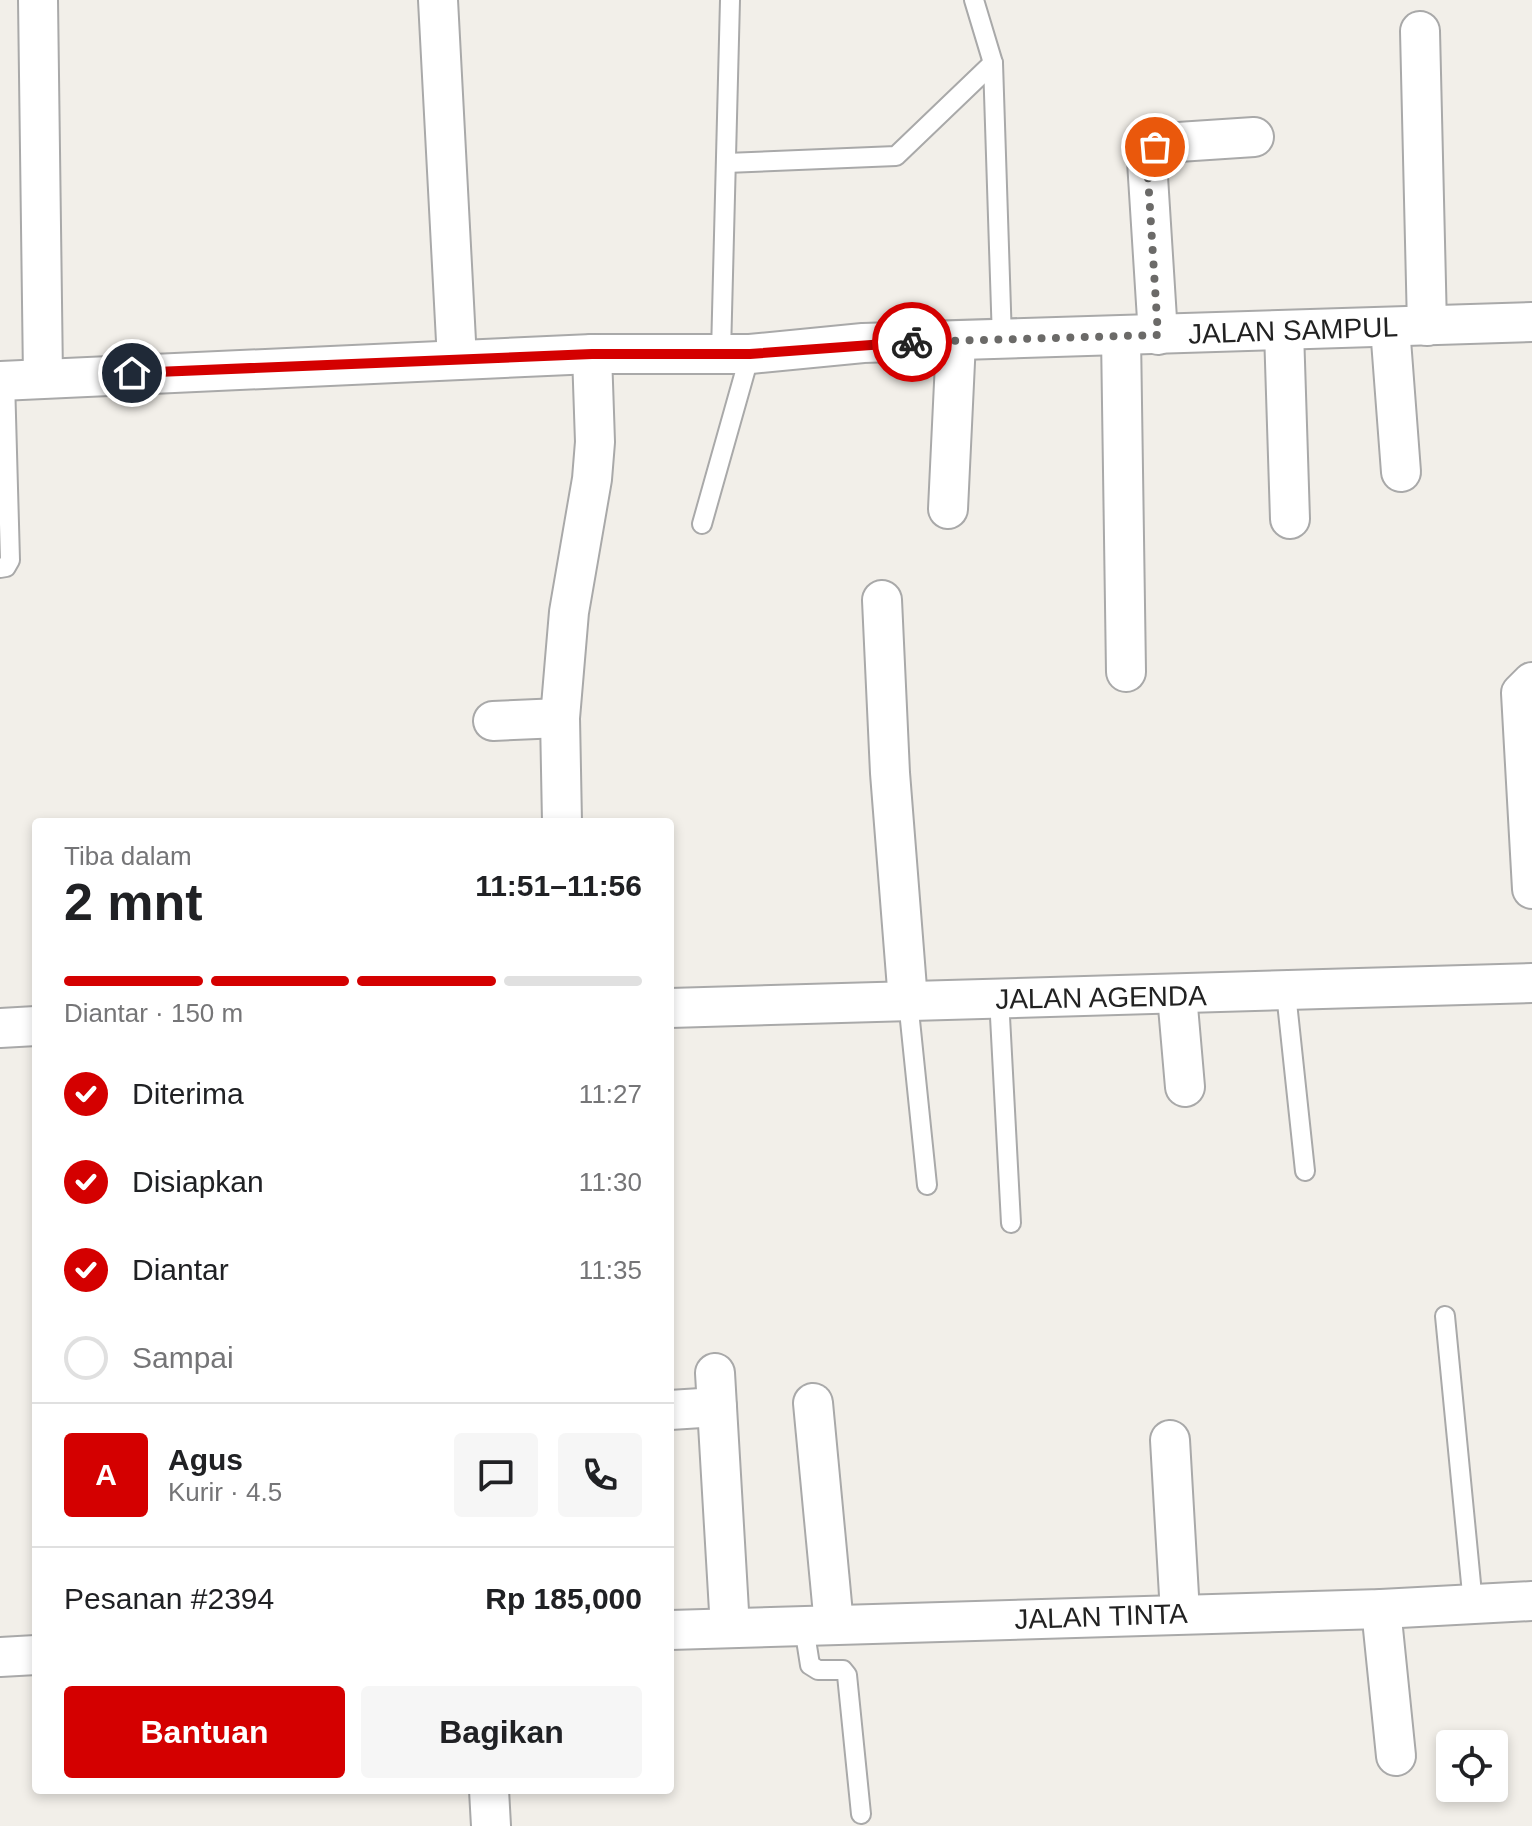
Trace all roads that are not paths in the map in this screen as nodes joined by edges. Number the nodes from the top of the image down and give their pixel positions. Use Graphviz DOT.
graph roads {
  1 [pos="38,0"];
  2 [pos="438,0"];
  3 [pos="730,0"];
  4 [pos="974,0"];
  5 [pos="1420,31"];
  6 [pos="993,63"];
  7 [pos="1254,137"];
  8 [pos="726,163"];
  9 [pos="1532,322"];
  10 [pos="1408,326"];
  11 [pos="1284,331"];
  12 [pos="1139,336"];
  13 [pos="1002,340"];
  14 [pos="956,341"];
  15 [pos="735,353"];
  16 [pos="592,354"];
  17 [pos="457,360"];
  18 [pos="43,377"];
  19 [pos="2,380"];
  20 [pos="1401,472"];
  21 [pos="948,509"];
  22 [pos="1290,519"];
  23 [pos="702,524"];
  24 [pos="0,568"];
  25 [pos="882,600"];
  26 [pos="1126,672"];
  27 [pos="1532,682"];
  28 [pos="560,718"];
  29 [pos="493,721"];
  30 [pos="562,818"];
  31 [pos="1532,889"];
  32 [pos="1532,983"];
  33 [pos="1286,993"];
  34 [pos="1177,995"];
  35 [pos="999,998"];
  36 [pos="908,1001"];
  37 [pos="674,1008"];
  38 [pos="32,1026"];
  39 [pos="0,1028"];
  40 [pos="1185,1087"];
  41 [pos="1305,1171"];
  42 [pos="927,1185"];
  43 [pos="1011,1223"];
  44 [pos="1445,1316"];
  45 [pos="813,1403"];
  46 [pos="674,1408"];
  47 [pos="1170,1440"];
  48 [pos="1532,1601"];
  49 [pos="1473,1604"];
  50 [pos="1381,1609"];
  51 [pos="1180,1613"];
  52 [pos="819,1626"];
  53 [pos="730,1628"];
  54 [pos="674,1630"];
  55 [pos="32,1655"];
  56 [pos="0,1657"];
  57 [pos="1396,1756"];
  58 [pos="489,1794"];
  59 [pos="861,1814"];
  60 [pos="491,1826"];
  1 -- 18 [label="street"];
  2 -- 17 [label="street"];
  3 -- 8 [label="lane"];
  4 -- 6 [label="lane"];
  5 -- 10 [label="street"];
  6 -- 8 [label="lane"];
  6 -- 13 [label="lane"];
  7 -- 12 [label="street"];
  8 -- 15 [label="lane"];
  9 -- 10 [label="street, JALAN SAMPUL"];
  10 -- 11 [label="street, JALAN SAMPUL"];
  10 -- 20 [label="street"];
  11 -- 12 [label="street, JALAN SAMPUL"];
  11 -- 22 [label="street"];
  12 -- 13 [label="street, JALAN SAMPUL"];
  12 -- 26 [label="street"];
  13 -- 14 [label="street, JALAN SAMPUL"];
  14 -- 15 [label="street, JALAN SAMPUL"];
  14 -- 21 [label="street"];
  15 -- 16 [label="street, JALAN SAMPUL"];
  15 -- 23 [label="lane"];
  16 -- 17 [label="street, JALAN SAMPUL"];
  16 -- 28 [label="street"];
  17 -- 18 [label="street, JALAN SAMPUL"];
  18 -- 19 [label="street, JALAN SAMPUL"];
  19 -- 24 [label="lane"];
  25 -- 36 [label="street"];
  27 -- 31 [label="street"];
  28 -- 29 [label="street"];
  28 -- 30 [label="street"];
  32 -- 33 [label="street, JALAN AGENDA"];
  33 -- 34 [label="street, JALAN AGENDA"];
  33 -- 41 [label="lane"];
  34 -- 35 [label="street, JALAN AGENDA"];
  34 -- 40 [label="street"];
  35 -- 36 [label="street, JALAN AGENDA"];
  35 -- 43 [label="lane"];
  36 -- 37 [label="street, JALAN AGENDA"];
  36 -- 42 [label="lane"];
  38 -- 39 [label="street"];
  44 -- 49 [label="lane"];
  45 -- 52 [label="street"];
  46 -- 53 [label="street"];
  47 -- 51 [label="street"];
  48 -- 49 [label="street, JALAN TINTA"];
  49 -- 50 [label="street, JALAN TINTA"];
  50 -- 51 [label="street, JALAN TINTA"];
  50 -- 57 [label="street"];
  51 -- 52 [label="street, JALAN TINTA"];
  52 -- 53 [label="street, JALAN TINTA"];
  52 -- 59 [label="lane"];
  53 -- 54 [label="street, JALAN TINTA"];
  55 -- 56 [label="street"];
  58 -- 60 [label="street"];
}
